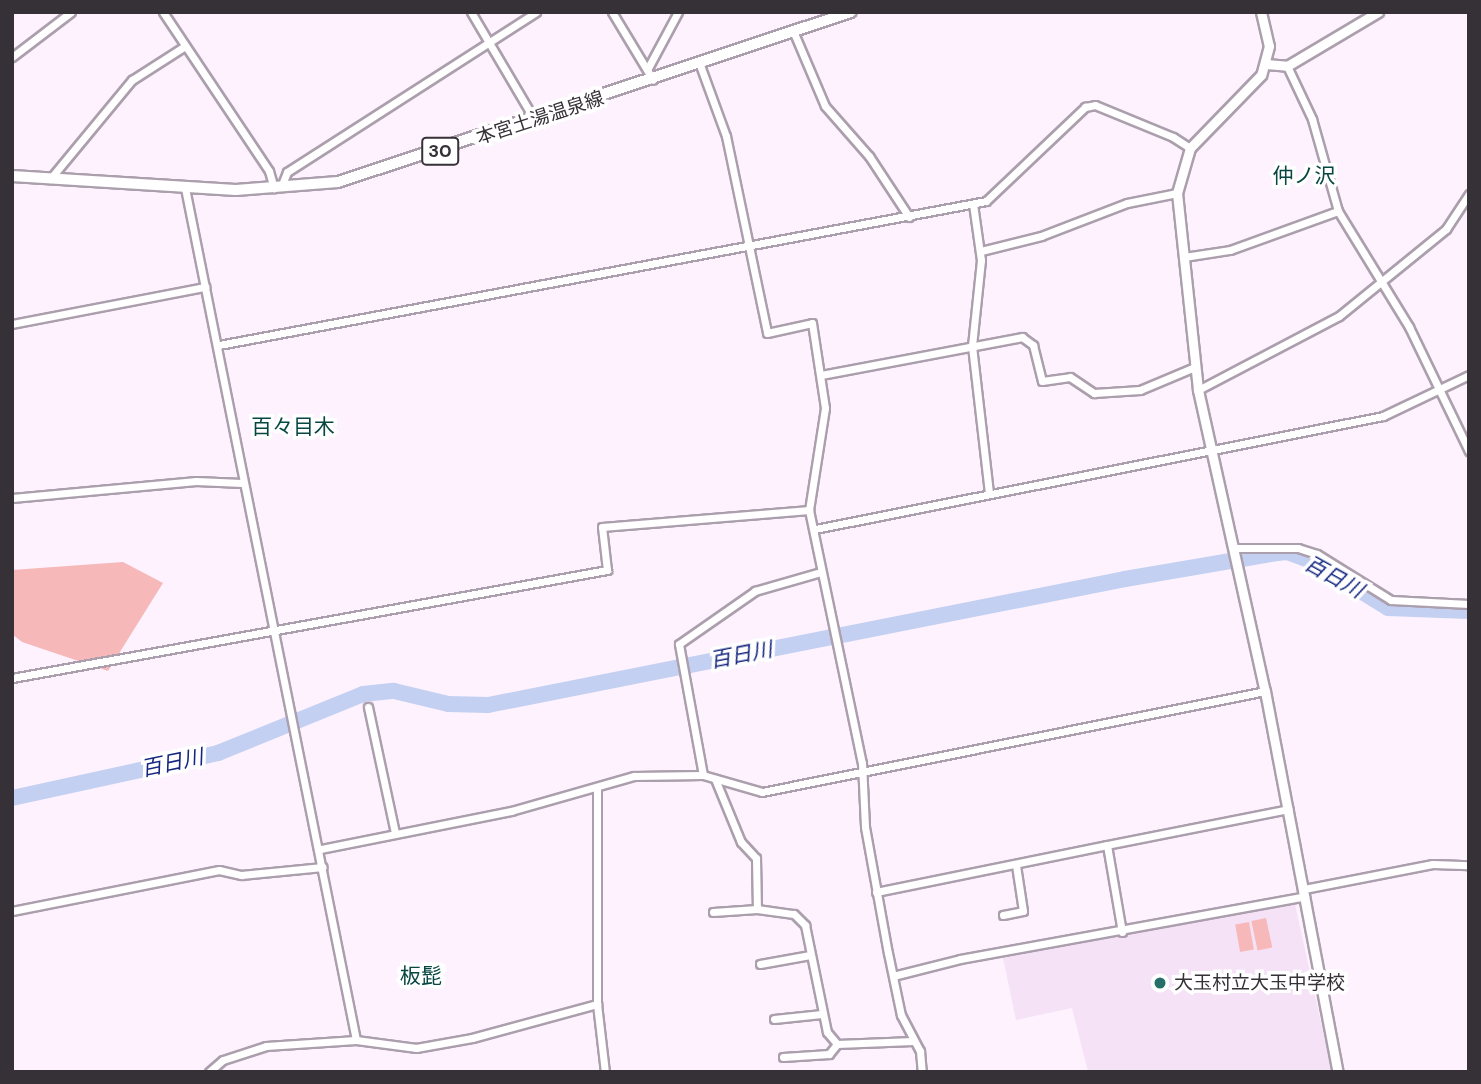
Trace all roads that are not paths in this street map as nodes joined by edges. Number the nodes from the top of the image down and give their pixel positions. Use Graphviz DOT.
graph roads {
  1 [pos="71,12"];
  2 [pos="163,12"];
  3 [pos="471,12"];
  4 [pos="536,12"];
  5 [pos="612,12"];
  6 [pos="678,12"];
  7 [pos="851,12"];
  8 [pos="1261,12"];
  9 [pos="1378,12"];
  10 [pos="794,33"];
  11 [pos="491,41"];
  12 [pos="185,46"];
  13 [pos="12,57"];
  14 [pos="1266,64"];
  15 [pos="700,65"];
  16 [pos="1287,66"];
  17 [pos="648,68"];
  18 [pos="653,81"];
  19 [pos="534,120"];
  20 [pos="1190,148"];
  21 [pos="12,176"];
  22 [pos="50,179"];
  23 [pos="185,188"];
  24 [pos="277,188"];
  25 [pos="1177,193"];
  26 [pos="1469,194"];
  27 [pos="973,204"];
  28 [pos="1338,211"];
  29 [pos="909,217"];
  30 [pos="748,246"];
  31 [pos="981,251"];
  32 [pos="1184,257"];
  33 [pos="1382,281"];
  34 [pos="205,287"];
  35 [pos="12,324"];
  36 [pos="219,345"];
  37 [pos="972,346"];
  38 [pos="1195,367"];
  39 [pos="821,375"];
  40 [pos="1469,375"];
  41 [pos="1198,390"];
  42 [pos="1439,390"];
  43 [pos="1212,450"];
  44 [pos="1469,451"];
  45 [pos="242,483"];
  46 [pos="989,493"];
  47 [pos="12,498"];
  48 [pos="809,510"];
  49 [pos="815,529"];
  50 [pos="1235,551"];
  51 [pos="821,572"];
  52 [pos="1469,604"];
  53 [pos="272,633"];
  54 [pos="12,678"];
  55 [pos="1265,691"];
  56 [pos="368,707"];
  57 [pos="863,771"];
  58 [pos="703,775"];
  59 [pos="715,779"];
  60 [pos="597,787"];
  61 [pos="1288,808"];
  62 [pos="395,833"];
  63 [pos="1107,845"];
  64 [pos="321,849"];
  65 [pos="1016,865"];
  66 [pos="1469,865"];
  67 [pos="323,867"];
  68 [pos="876,892"];
  69 [pos="1305,893"];
  70 [pos="757,909"];
  71 [pos="12,911"];
  72 [pos="713,912"];
  73 [pos="1003,915"];
  74 [pos="1122,932"];
  75 [pos="810,955"];
  76 [pos="760,964"];
  77 [pos="893,976"];
  78 [pos="597,1004"];
  79 [pos="822,1014"];
  80 [pos="774,1019"];
  81 [pos="356,1040"];
  82 [pos="913,1041"];
  83 [pos="837,1044"];
  84 [pos="783,1057"];
  85 [pos="209,1072"];
  86 [pos="605,1072"];
  87 [pos="922,1072"];
  88 [pos="1338,1072"];
  1 -- 13 [label="street"];
  2 -- 12 [label="street"];
  3 -- 11 [label="street"];
  4 -- 11 [label="street"];
  5 -- 17 [label="street"];
  6 -- 17 [label="street"];
  7 -- 10 [label="main road, 本宮土湯温泉線 / 30"];
  8 -- 14 [label="street"];
  9 -- 16 [label="street"];
  10 -- 15 [label="main road, 本宮土湯温泉線 / 30"];
  10 -- 29 [label="street"];
  11 -- 19 [label="street"];
  11 -- 24 [label="street"];
  12 -- 22 [label="street"];
  12 -- 24 [label="street"];
  14 -- 16 [label="street"];
  14 -- 20 [label="street"];
  15 -- 18 [label="main road, 本宮土湯温泉線 / 30"];
  15 -- 30 [label="street"];
  16 -- 28 [label="street"];
  17 -- 18 [label="street"];
  18 -- 19 [label="main road, 本宮土湯温泉線 / 30"];
  19 -- 24 [label="main road, 本宮土湯温泉線 / 30"];
  20 -- 25 [label="street"];
  20 -- 27 [label="street"];
  21 -- 22 [label="main road, 本宮土湯温泉線 / 30"];
  22 -- 23 [label="main road, 本宮土湯温泉線 / 30"];
  23 -- 24 [label="main road, 本宮土湯温泉線 / 30"];
  23 -- 34 [label="street"];
  25 -- 31 [label="street"];
  25 -- 32 [label="street"];
  26 -- 33 [label="street"];
  27 -- 29 [label="street"];
  27 -- 31 [label="street"];
  28 -- 32 [label="street"];
  28 -- 33 [label="street"];
  29 -- 30 [label="street"];
  30 -- 36 [label="street"];
  30 -- 39 [label="street"];
  31 -- 37 [label="street"];
  32 -- 38 [label="street"];
  33 -- 41 [label="street"];
  33 -- 42 [label="street"];
  34 -- 35 [label="street"];
  34 -- 36 [label="street"];
  36 -- 45 [label="street"];
  37 -- 38 [label="street"];
  37 -- 39 [label="street"];
  37 -- 46 [label="street"];
  38 -- 41 [label="street"];
  39 -- 48 [label="street"];
  40 -- 42 [label="street"];
  41 -- 43 [label="street"];
  42 -- 43 [label="street"];
  42 -- 44 [label="street"];
  43 -- 46 [label="street"];
  43 -- 50 [label="street"];
  45 -- 47 [label="street"];
  45 -- 53 [label="street"];
  46 -- 49 [label="street"];
  48 -- 49 [label="street"];
  48 -- 53 [label="street"];
  49 -- 51 [label="street"];
  50 -- 52 [label="street"];
  50 -- 55 [label="street"];
  51 -- 57 [label="street"];
  51 -- 58 [label="street"];
  53 -- 54 [label="street"];
  53 -- 64 [label="street"];
  55 -- 57 [label="street"];
  55 -- 61 [label="street"];
  56 -- 62 [label="street"];
  57 -- 59 [label="street"];
  57 -- 68 [label="street"];
  58 -- 59 [label="street"];
  58 -- 60 [label="street"];
  59 -- 70 [label="street"];
  60 -- 62 [label="street"];
  60 -- 78 [label="street"];
  61 -- 63 [label="street"];
  61 -- 69 [label="street"];
  62 -- 64 [label="street"];
  63 -- 65 [label="street"];
  63 -- 74 [label="street"];
  64 -- 67 [label="street"];
  65 -- 68 [label="street"];
  65 -- 73 [label="street"];
  66 -- 69 [label="street"];
  67 -- 71 [label="street"];
  67 -- 81 [label="street"];
  68 -- 77 [label="street"];
  69 -- 74 [label="street"];
  69 -- 88 [label="street"];
  70 -- 72 [label="street"];
  70 -- 75 [label="street"];
  74 -- 77 [label="street"];
  75 -- 76 [label="street"];
  75 -- 79 [label="street"];
  77 -- 82 [label="street"];
  78 -- 81 [label="street"];
  78 -- 86 [label="street"];
  79 -- 80 [label="street"];
  79 -- 83 [label="street"];
  81 -- 85 [label="street"];
  82 -- 83 [label="street"];
  82 -- 87 [label="street"];
  83 -- 84 [label="street"];
}
